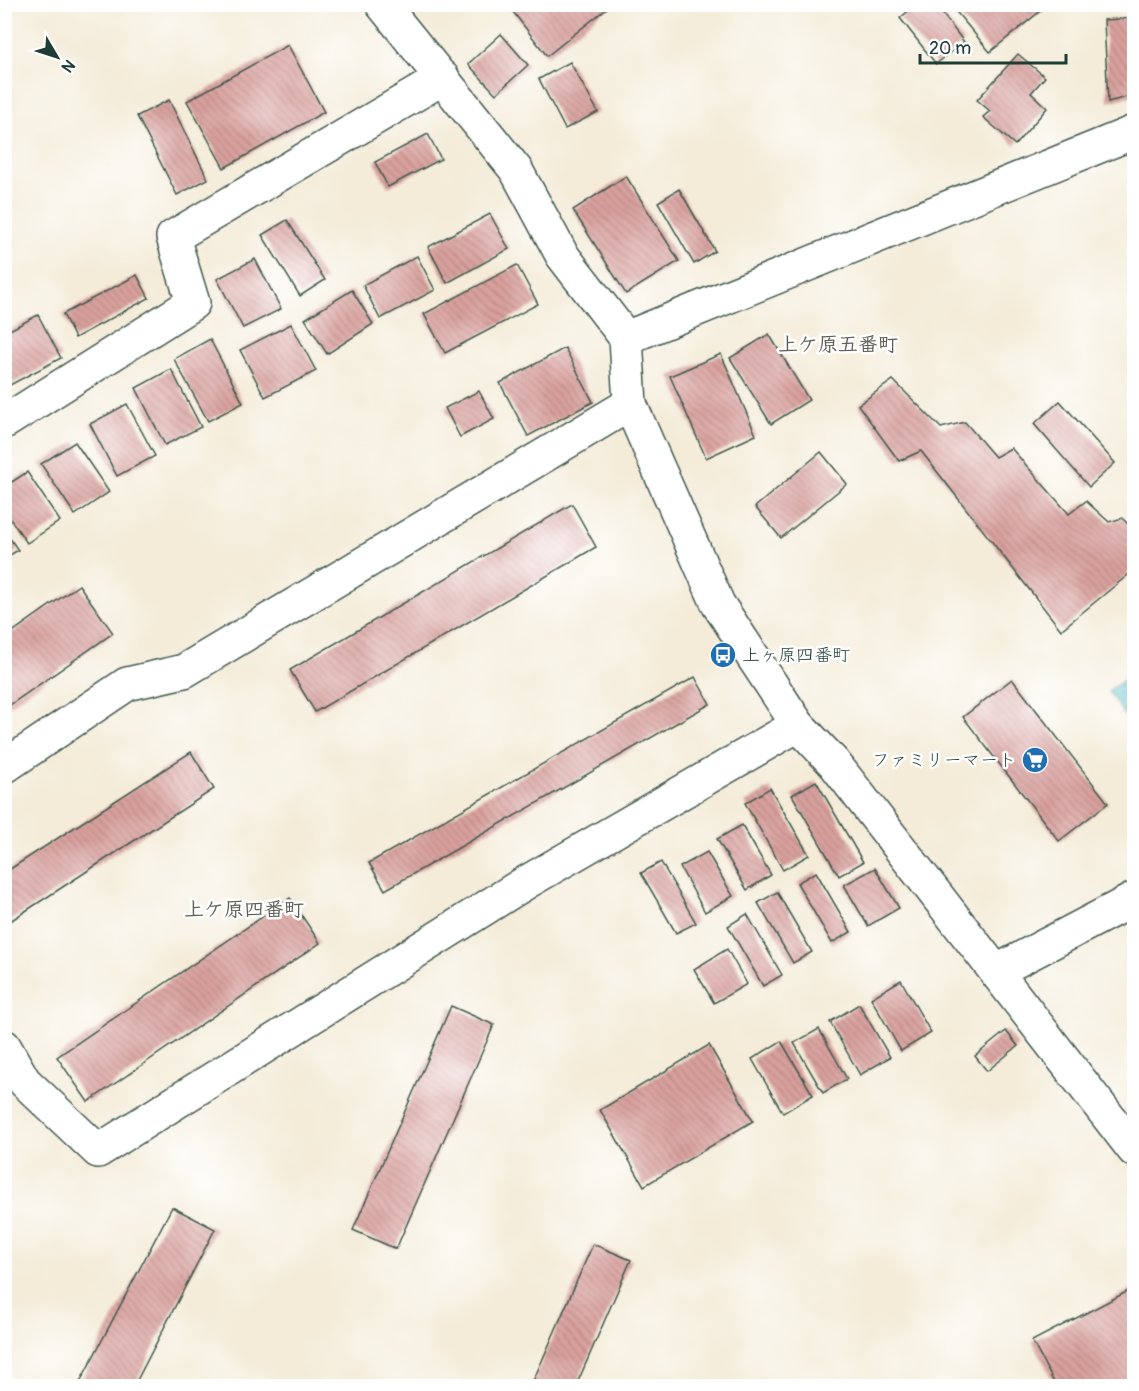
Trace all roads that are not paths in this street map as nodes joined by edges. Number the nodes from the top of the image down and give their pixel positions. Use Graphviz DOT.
graph roads {
  1 [pos="382,4"];
  2 [pos="443,78"];
  3 [pos="1134,132"];
  4 [pos="626,338"];
  5 [pos="630,404"];
  6 [pos="4,419"];
  7 [pos="798,724"];
  8 [pos="4,767"];
  9 [pos="1134,899"];
  10 [pos="997,971"];
  11 [pos="4,1047"];
  12 [pos="1134,1149"];
  1 -- 2 [label="street"];
  2 -- 4 [label="street"];
  2 -- 6 [label="street"];
  3 -- 4 [label="street"];
  4 -- 5 [label="street"];
  5 -- 7 [label="street"];
  5 -- 8 [label="street"];
  7 -- 10 [label="street"];
  7 -- 11 [label="street"];
  9 -- 10 [label="street"];
  10 -- 12 [label="street"];
}
